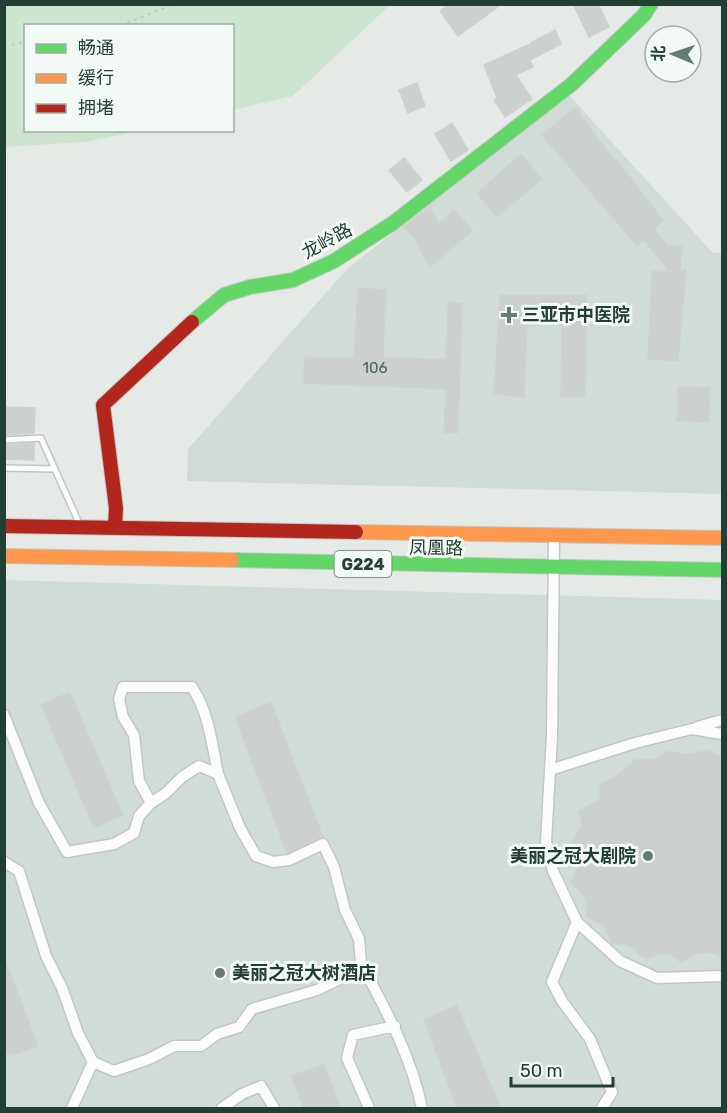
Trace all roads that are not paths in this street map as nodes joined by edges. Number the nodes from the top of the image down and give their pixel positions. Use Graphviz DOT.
graph roads {
  1 [pos="651,4"];
  2 [pos="4,440"];
  3 [pos="4,468"];
  4 [pos="54,469"];
  5 [pos="4,526"];
  6 [pos="81,528"];
  7 [pos="115,528"];
  8 [pos="554,536"];
  9 [pos="723,538"];
  10 [pos="4,556"];
  11 [pos="555,568"];
  12 [pos="723,570"];
  13 [pos="4,715"];
  14 [pos="723,720"];
  15 [pos="692,729"];
  16 [pos="723,734"];
  17 [pos="550,770"];
  18 [pos="218,774"];
  19 [pos="151,803"];
  20 [pos="4,862"];
  21 [pos="578,922"];
  22 [pos="361,963"];
  23 [pos="723,976"];
  24 [pos="394,1026"];
  25 [pos="93,1062"];
  26 [pos="72,1108"];
  27 [pos="222,1108"];
  28 [pos="274,1108"];
  29 [pos="369,1108"];
  30 [pos="422,1108"];
  31 [pos="602,1108"];
  1 -- 7 [label="main road, 龙岭路"];
  2 -- 4 [label="lane"];
  3 -- 4 [label="lane"];
  4 -- 6 [label="lane"];
  5 -- 6 [label="main road, 凤凰路 / G224"];
  6 -- 7 [label="main road, 凤凰路 / G224"];
  7 -- 8 [label="main road, 凤凰路 / G224"];
  8 -- 9 [label="main road, 凤凰路 / G224"];
  8 -- 11 [label="street"];
  10 -- 11 [label="main road, 凤凰路 / G224"];
  11 -- 12 [label="main road, 凤凰路 / G224"];
  11 -- 17 [label="street"];
  13 -- 19 [label="street"];
  14 -- 15 [label="street"];
  15 -- 16 [label="street"];
  15 -- 17 [label="street"];
  17 -- 21 [label="street"];
  18 -- 19 [label="street"];
  18 -- 19 [label="street"];
  18 -- 22 [label="street"];
  20 -- 25 [label="street"];
  21 -- 23 [label="street"];
  21 -- 31 [label="street"];
  22 -- 24 [label="street"];
  22 -- 25 [label="street"];
  24 -- 29 [label="street"];
  24 -- 30 [label="street"];
  25 -- 26 [label="street"];
  27 -- 28 [label="street"];
}
